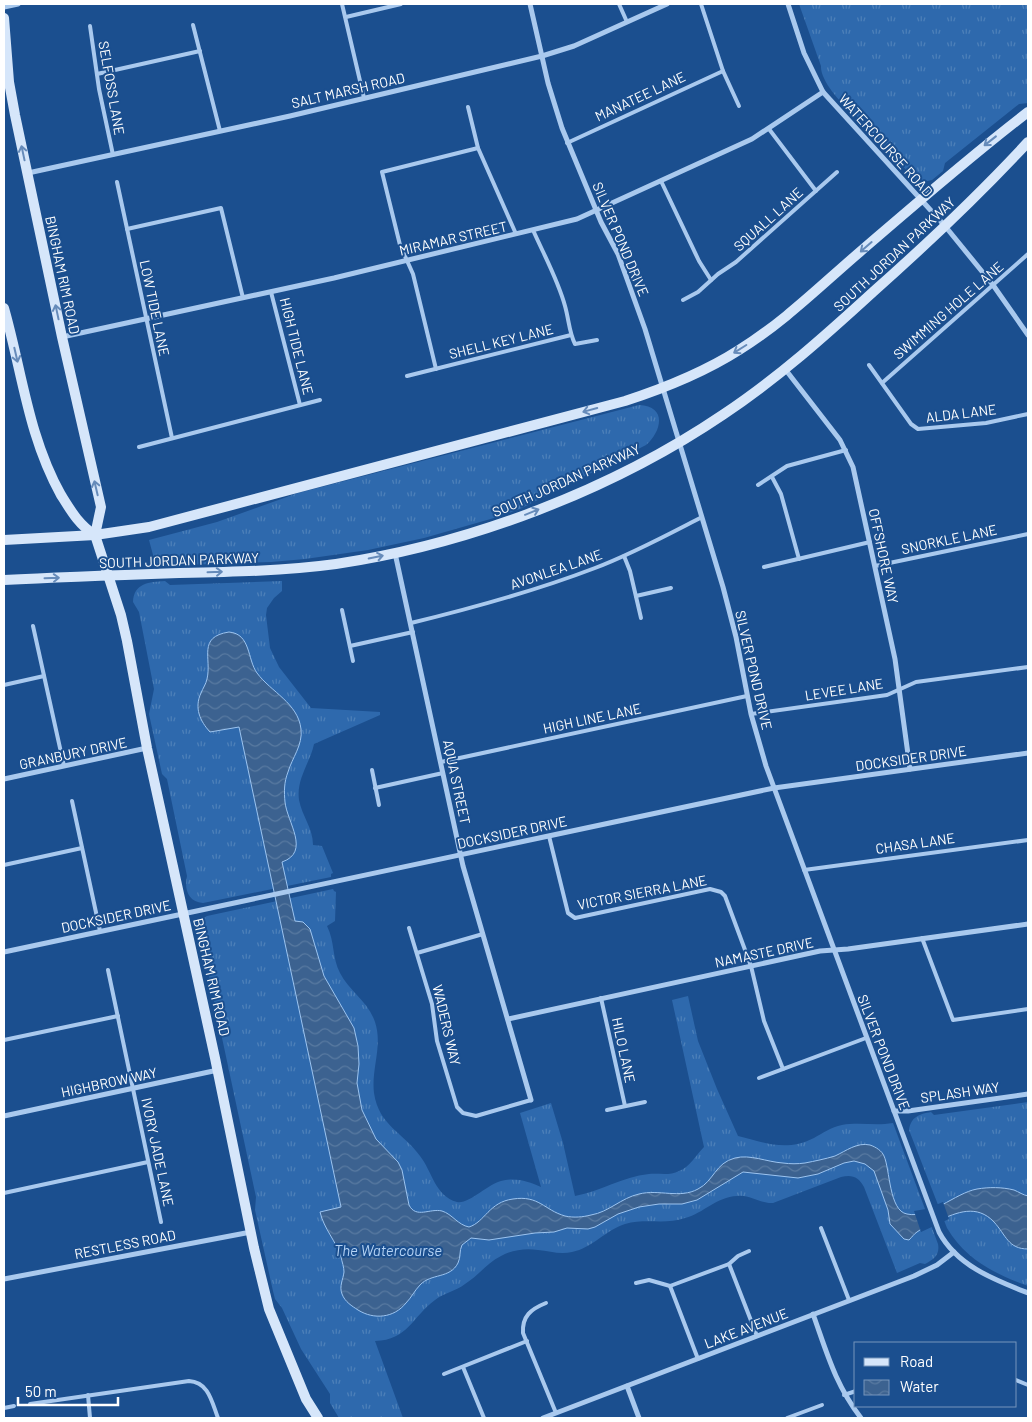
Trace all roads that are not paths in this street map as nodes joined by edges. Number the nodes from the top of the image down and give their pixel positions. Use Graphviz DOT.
graph roads {
  1 [pos="18,4"];
  2 [pos="342,4"];
  3 [pos="401,4"];
  4 [pos="530,4"];
  5 [pos="619,4"];
  6 [pos="667,4"];
  7 [pos="701,4"];
  8 [pos="788,4"];
  9 [pos="4,7"];
  10 [pos="346,17"];
  11 [pos="4,18"];
  12 [pos="627,22"];
  13 [pos="194,25"];
  14 [pos="90,26"];
  15 [pos="200,51"];
  16 [pos="542,56"];
  17 [pos="723,70"];
  18 [pos="97,74"];
  19 [pos="823,92"];
  20 [pos="364,98"];
  21 [pos="468,106"];
  22 [pos="739,106"];
  23 [pos="1028,112"];
  24 [pos="769,129"];
  25 [pos="220,131"];
  26 [pos="1028,142"];
  27 [pos="568,143"];
  28 [pos="478,148"];
  29 [pos="113,155"];
  30 [pos="837,172"];
  31 [pos="27,173"];
  32 [pos="661,181"];
  33 [pos="116,182"];
  34 [pos="816,191"];
  35 [pos="920,199"];
  36 [pos="596,210"];
  37 [pos="945,226"];
  38 [pos="126,228"];
  39 [pos="534,230"];
  40 [pos="516,234"];
  41 [pos="1028,254"];
  42 [pos="408,260"];
  43 [pos="711,280"];
  44 [pos="993,285"];
  45 [pos="271,292"];
  46 [pos="243,298"];
  47 [pos="683,300"];
  48 [pos="4,308"];
  49 [pos="146,319"];
  50 [pos="1028,335"];
  51 [pos="571,336"];
  52 [pos="62,337"];
  53 [pos="597,340"];
  54 [pos="868,364"];
  55 [pos="436,369"];
  56 [pos="785,369"];
  57 [pos="407,376"];
  58 [pos="882,383"];
  59 [pos="662,389"];
  60 [pos="320,400"];
  61 [pos="300,405"];
  62 [pos="1028,414"];
  63 [pos="172,438"];
  64 [pos="678,441"];
  65 [pos="140,447"];
  66 [pos="846,450"];
  67 [pos="772,477"];
  68 [pos="758,485"];
  69 [pos="702,517"];
  70 [pos="1028,534"];
  71 [pos="95,535"];
  72 [pos="4,540"];
  73 [pos="870,542"];
  74 [pos="395,553"];
  75 [pos="624,556"];
  76 [pos="799,559"];
  77 [pos="875,566"];
  78 [pos="764,567"];
  79 [pos="109,576"];
  80 [pos="4,580"];
  81 [pos="671,588"];
  82 [pos="636,596"];
  83 [pos="342,610"];
  84 [pos="641,618"];
  85 [pos="411,623"];
  86 [pos="33,626"];
  87 [pos="413,632"];
  88 [pos="350,646"];
  89 [pos="353,661"];
  90 [pos="1028,667"];
  91 [pos="44,676"];
  92 [pos="4,685"];
  93 [pos="899,690"];
  94 [pos="748,696"];
  95 [pos="751,714"];
  96 [pos="147,748"];
  97 [pos="1028,753"];
  98 [pos="440,762"];
  99 [pos="64,766"];
  100 [pos="910,769"];
  101 [pos="372,770"];
  102 [pos="443,773"];
  103 [pos="4,779"];
  104 [pos="375,788"];
  105 [pos="774,788"];
  106 [pos="72,801"];
  107 [pos="379,805"];
  108 [pos="549,836"];
  109 [pos="1028,840"];
  110 [pos="82,848"];
  111 [pos="460,855"];
  112 [pos="4,865"];
  113 [pos="804,870"];
  114 [pos="183,914"];
  115 [pos="1028,924"];
  116 [pos="409,928"];
  117 [pos="100,931"];
  118 [pos="483,934"];
  119 [pos="922,938"];
  120 [pos="834,950"];
  121 [pos="4,952"];
  122 [pos="417,953"];
  123 [pos="751,966"];
  124 [pos="108,970"];
  125 [pos="601,998"];
  126 [pos="1028,1009"];
  127 [pos="118,1016"];
  128 [pos="508,1019"];
  129 [pos="866,1038"];
  130 [pos="4,1040"];
  131 [pos="783,1069"];
  132 [pos="218,1070"];
  133 [pos="759,1078"];
  134 [pos="133,1088"];
  135 [pos="1028,1094"];
  136 [pos="531,1100"];
  137 [pos="645,1102"];
  138 [pos="625,1106"];
  139 [pos="607,1110"];
  140 [pos="894,1111"];
  141 [pos="4,1116"];
  142 [pos="148,1162"];
  143 [pos="4,1193"];
  144 [pos="161,1222"];
  145 [pos="821,1228"];
  146 [pos="251,1232"];
  147 [pos="749,1251"];
  148 [pos="954,1252"];
  149 [pos="729,1264"];
  150 [pos="4,1279"];
  151 [pos="636,1283"];
  152 [pos="670,1286"];
  153 [pos="1028,1293"];
  154 [pos="849,1300"];
  155 [pos="546,1303"];
  156 [pos="814,1314"];
  157 [pos="757,1336"];
  158 [pos="526,1340"];
  159 [pos="698,1359"];
  160 [pos="463,1366"];
  161 [pos="444,1374"];
  162 [pos="627,1386"];
  163 [pos="854,1392"];
  164 [pos="88,1395"];
  165 [pos="844,1395"];
  166 [pos="30,1404"];
  167 [pos="822,1405"];
  168 [pos="14,1406"];
  169 [pos="4,1408"];
  170 [pos="556,1413"];
  171 [pos="90,1418"];
  172 [pos="218,1418"];
  173 [pos="318,1418"];
  174 [pos="484,1418"];
  175 [pos="543,1418"];
  176 [pos="639,1418"];
  177 [pos="787,1418"];
  178 [pos="861,1418"];
  1 -- 9 [label="street"];
  2 -- 10 [label="lane"];
  3 -- 10 [label="lane"];
  4 -- 16 [label="street, SILVER POND DRIVE"];
  5 -- 12 [label="lane"];
  6 -- 12 [label="street, SALT MARSH ROAD"];
  7 -- 17 [label="lane"];
  8 -- 19 [label="street, WATERCOURSE ROAD"];
  10 -- 20 [label="lane"];
  31 -- 11 [label="street, BINGHAM RIM ROAD, one-way"];
  12 -- 16 [label="street, SALT MARSH ROAD"];
  13 -- 15 [label="lane"];
  14 -- 18 [label="lane, SELFOSS LANE"];
  15 -- 18 [label="lane"];
  15 -- 25 [label="lane"];
  16 -- 20 [label="street, SALT MARSH ROAD"];
  16 -- 27 [label="street, SILVER POND DRIVE"];
  17 -- 22 [label="lane"];
  17 -- 27 [label="lane, MANATEE LANE"];
  18 -- 29 [label="lane, SELFOSS LANE"];
  19 -- 24 [label="street, MIRAMAR STREET"];
  19 -- 35 [label="street, WATERCOURSE ROAD"];
  20 -- 25 [label="street, SALT MARSH ROAD"];
  21 -- 28 [label="lane"];
  23 -- 35 [label="street, SOUTH JORDAN PARKWAY, one-way"];
  24 -- 32 [label="street, MIRAMAR STREET"];
  24 -- 34 [label="lane"];
  25 -- 29 [label="street, SALT MARSH ROAD"];
  26 -- 37 [label="street, SOUTH JORDAN PARKWAY"];
  27 -- 36 [label="street, SILVER POND DRIVE"];
  28 -- 40 [label="lane"];
  28 -- 42 [label="lane, SHELL KEY LANE"];
  29 -- 31 [label="street, SALT MARSH ROAD"];
  30 -- 34 [label="lane, SQUALL LANE"];
  52 -- 31 [label="street, BINGHAM RIM ROAD, one-way"];
  32 -- 36 [label="street, MIRAMAR STREET"];
  32 -- 43 [label="lane"];
  33 -- 38 [label="lane, LOW TIDE LANE"];
  34 -- 43 [label="lane, SQUALL LANE"];
  35 -- 37 [label="street, WATERCOURSE ROAD"];
  35 -- 59 [label="street, SOUTH JORDAN PARKWAY, one-way"];
  36 -- 39 [label="street, MIRAMAR STREET"];
  36 -- 59 [label="street, SILVER POND DRIVE"];
  37 -- 44 [label="street, WATERCOURSE ROAD"];
  37 -- 56 [label="street, SOUTH JORDAN PARKWAY"];
  38 -- 46 [label="lane"];
  38 -- 49 [label="lane, LOW TIDE LANE"];
  39 -- 40 [label="street, MIRAMAR STREET"];
  39 -- 51 [label="lane"];
  40 -- 42 [label="street, MIRAMAR STREET"];
  41 -- 44 [label="lane, SWIMMING HOLE LANE"];
  42 -- 45 [label="street, MIRAMAR STREET"];
  42 -- 55 [label="lane, SHELL KEY LANE"];
  43 -- 47 [label="lane, SQUALL LANE"];
  44 -- 50 [label="street, WATERCOURSE ROAD"];
  44 -- 58 [label="lane, SWIMMING HOLE LANE"];
  45 -- 46 [label="street, MIRAMAR STREET"];
  45 -- 61 [label="lane, HIGH TIDE LANE"];
  46 -- 49 [label="street, MIRAMAR STREET"];
  48 -- 71 [label="street, one-way"];
  49 -- 52 [label="street, MIRAMAR STREET"];
  49 -- 63 [label="lane, LOW TIDE LANE"];
  51 -- 53 [label="lane"];
  51 -- 55 [label="lane, SHELL KEY LANE"];
  71 -- 52 [label="street, BINGHAM RIM ROAD, one-way"];
  54 -- 58 [label="lane, ALDA LANE"];
  55 -- 57 [label="lane, SHELL KEY LANE"];
  56 -- 64 [label="street, SOUTH JORDAN PARKWAY"];
  56 -- 66 [label="street, OFFSHORE WAY"];
  58 -- 62 [label="lane, ALDA LANE"];
  59 -- 64 [label="street, SILVER POND DRIVE"];
  59 -- 71 [label="street, SOUTH JORDAN PARKWAY, one-way"];
  60 -- 61 [label="lane"];
  61 -- 63 [label="lane"];
  63 -- 65 [label="lane"];
  64 -- 69 [label="street, SILVER POND DRIVE"];
  74 -- 64 [label="street, SOUTH JORDAN PARKWAY, one-way"];
  66 -- 67 [label="lane"];
  66 -- 73 [label="street, OFFSHORE WAY"];
  67 -- 68 [label="lane"];
  67 -- 76 [label="lane"];
  69 -- 75 [label="lane, AVONLEA LANE"];
  69 -- 94 [label="street, SILVER POND DRIVE"];
  70 -- 77 [label="lane, SNORKLE LANE"];
  71 -- 72 [label="street, SOUTH JORDAN PARKWAY"];
  71 -- 79 [label="street, BINGHAM RIM ROAD"];
  73 -- 76 [label="lane"];
  73 -- 77 [label="street, OFFSHORE WAY"];
  79 -- 74 [label="street, SOUTH JORDAN PARKWAY, one-way"];
  74 -- 85 [label="street, AQUA STREET"];
  75 -- 82 [label="lane"];
  75 -- 85 [label="lane, AVONLEA LANE"];
  76 -- 78 [label="lane"];
  77 -- 93 [label="street, OFFSHORE WAY"];
  80 -- 79 [label="street, SOUTH JORDAN PARKWAY, one-way"];
  79 -- 96 [label="street, BINGHAM RIM ROAD"];
  81 -- 82 [label="lane"];
  82 -- 84 [label="lane"];
  83 -- 88 [label="lane"];
  85 -- 87 [label="street, AQUA STREET"];
  86 -- 91 [label="lane"];
  87 -- 88 [label="lane"];
  87 -- 98 [label="street, AQUA STREET"];
  88 -- 89 [label="lane"];
  90 -- 93 [label="lane, LEVEE LANE"];
  91 -- 92 [label="lane"];
  91 -- 99 [label="lane"];
  93 -- 95 [label="lane, LEVEE LANE"];
  93 -- 100 [label="street, OFFSHORE WAY"];
  94 -- 95 [label="street, SILVER POND DRIVE"];
  94 -- 98 [label="lane, HIGH LINE LANE"];
  95 -- 105 [label="street, SILVER POND DRIVE"];
  96 -- 99 [label="street, GRANBURY DRIVE"];
  96 -- 114 [label="street, BINGHAM RIM ROAD"];
  97 -- 100 [label="street, DOCKSIDER DRIVE"];
  98 -- 102 [label="street, AQUA STREET"];
  99 -- 103 [label="street, GRANBURY DRIVE"];
  100 -- 105 [label="street, DOCKSIDER DRIVE"];
  101 -- 104 [label="lane"];
  102 -- 104 [label="lane"];
  102 -- 111 [label="street, AQUA STREET"];
  104 -- 107 [label="lane"];
  105 -- 108 [label="street, DOCKSIDER DRIVE"];
  105 -- 113 [label="street, SILVER POND DRIVE"];
  106 -- 110 [label="lane"];
  108 -- 111 [label="street, DOCKSIDER DRIVE"];
  108 -- 123 [label="lane, VICTOR SIERRA LANE"];
  109 -- 113 [label="lane, CHASA LANE"];
  110 -- 112 [label="lane"];
  110 -- 117 [label="lane"];
  111 -- 114 [label="street, DOCKSIDER DRIVE"];
  111 -- 118 [label="street, AQUA STREET"];
  113 -- 120 [label="street, SILVER POND DRIVE"];
  114 -- 117 [label="street, DOCKSIDER DRIVE"];
  114 -- 132 [label="street, BINGHAM RIM ROAD"];
  115 -- 119 [label="street, NAMASTE DRIVE"];
  116 -- 122 [label="lane, WADERS WAY"];
  117 -- 121 [label="street, DOCKSIDER DRIVE"];
  118 -- 122 [label="lane"];
  118 -- 128 [label="street, AQUA STREET"];
  119 -- 120 [label="street, NAMASTE DRIVE"];
  119 -- 126 [label="lane"];
  120 -- 123 [label="street, NAMASTE DRIVE"];
  120 -- 129 [label="street, SILVER POND DRIVE"];
  122 -- 136 [label="lane, WADERS WAY"];
  123 -- 125 [label="street, NAMASTE DRIVE"];
  123 -- 131 [label="lane"];
  124 -- 127 [label="lane, IVORY JADE LANE"];
  125 -- 128 [label="street, NAMASTE DRIVE"];
  125 -- 138 [label="lane, HILO LANE"];
  127 -- 130 [label="lane"];
  127 -- 134 [label="lane, IVORY JADE LANE"];
  128 -- 136 [label="street, AQUA STREET"];
  129 -- 131 [label="lane"];
  129 -- 140 [label="street, SILVER POND DRIVE"];
  131 -- 133 [label="lane"];
  132 -- 134 [label="street, HIGHBROW WAY"];
  132 -- 146 [label="street, BINGHAM RIM ROAD"];
  134 -- 141 [label="street, HIGHBROW WAY"];
  134 -- 142 [label="lane, IVORY JADE LANE"];
  135 -- 140 [label="street, SPLASH WAY"];
  137 -- 138 [label="lane"];
  138 -- 139 [label="lane"];
  140 -- 148 [label="street, SILVER POND DRIVE"];
  142 -- 143 [label="lane"];
  142 -- 144 [label="lane, IVORY JADE LANE"];
  145 -- 154 [label="lane"];
  146 -- 150 [label="street, RESTLESS ROAD"];
  146 -- 173 [label="street, BINGHAM RIM ROAD"];
  147 -- 149 [label="lane"];
  148 -- 153 [label="street, SILVER POND DRIVE"];
  148 -- 154 [label="street, LAKE AVENUE"];
  149 -- 152 [label="lane"];
  149 -- 157 [label="lane"];
  151 -- 152 [label="lane"];
  152 -- 159 [label="lane"];
  154 -- 156 [label="street, LAKE AVENUE"];
  155 -- 158 [label="lane"];
  156 -- 157 [label="street, LAKE AVENUE"];
  156 -- 165 [label="street"];
  157 -- 159 [label="street, LAKE AVENUE"];
  158 -- 160 [label="lane"];
  158 -- 170 [label="lane"];
  159 -- 162 [label="street, LAKE AVENUE"];
  160 -- 161 [label="lane"];
  160 -- 174 [label="lane"];
  162 -- 170 [label="street, LAKE AVENUE"];
  162 -- 176 [label="street"];
  163 -- 165 [label="lane"];
  164 -- 166 [label="lane"];
  164 -- 171 [label="lane"];
  164 -- 172 [label="lane"];
  165 -- 178 [label="street"];
  167 -- 177 [label="lane"];
  168 -- 169 [label="lane"];
  170 -- 175 [label="street, LAKE AVENUE"];
}
